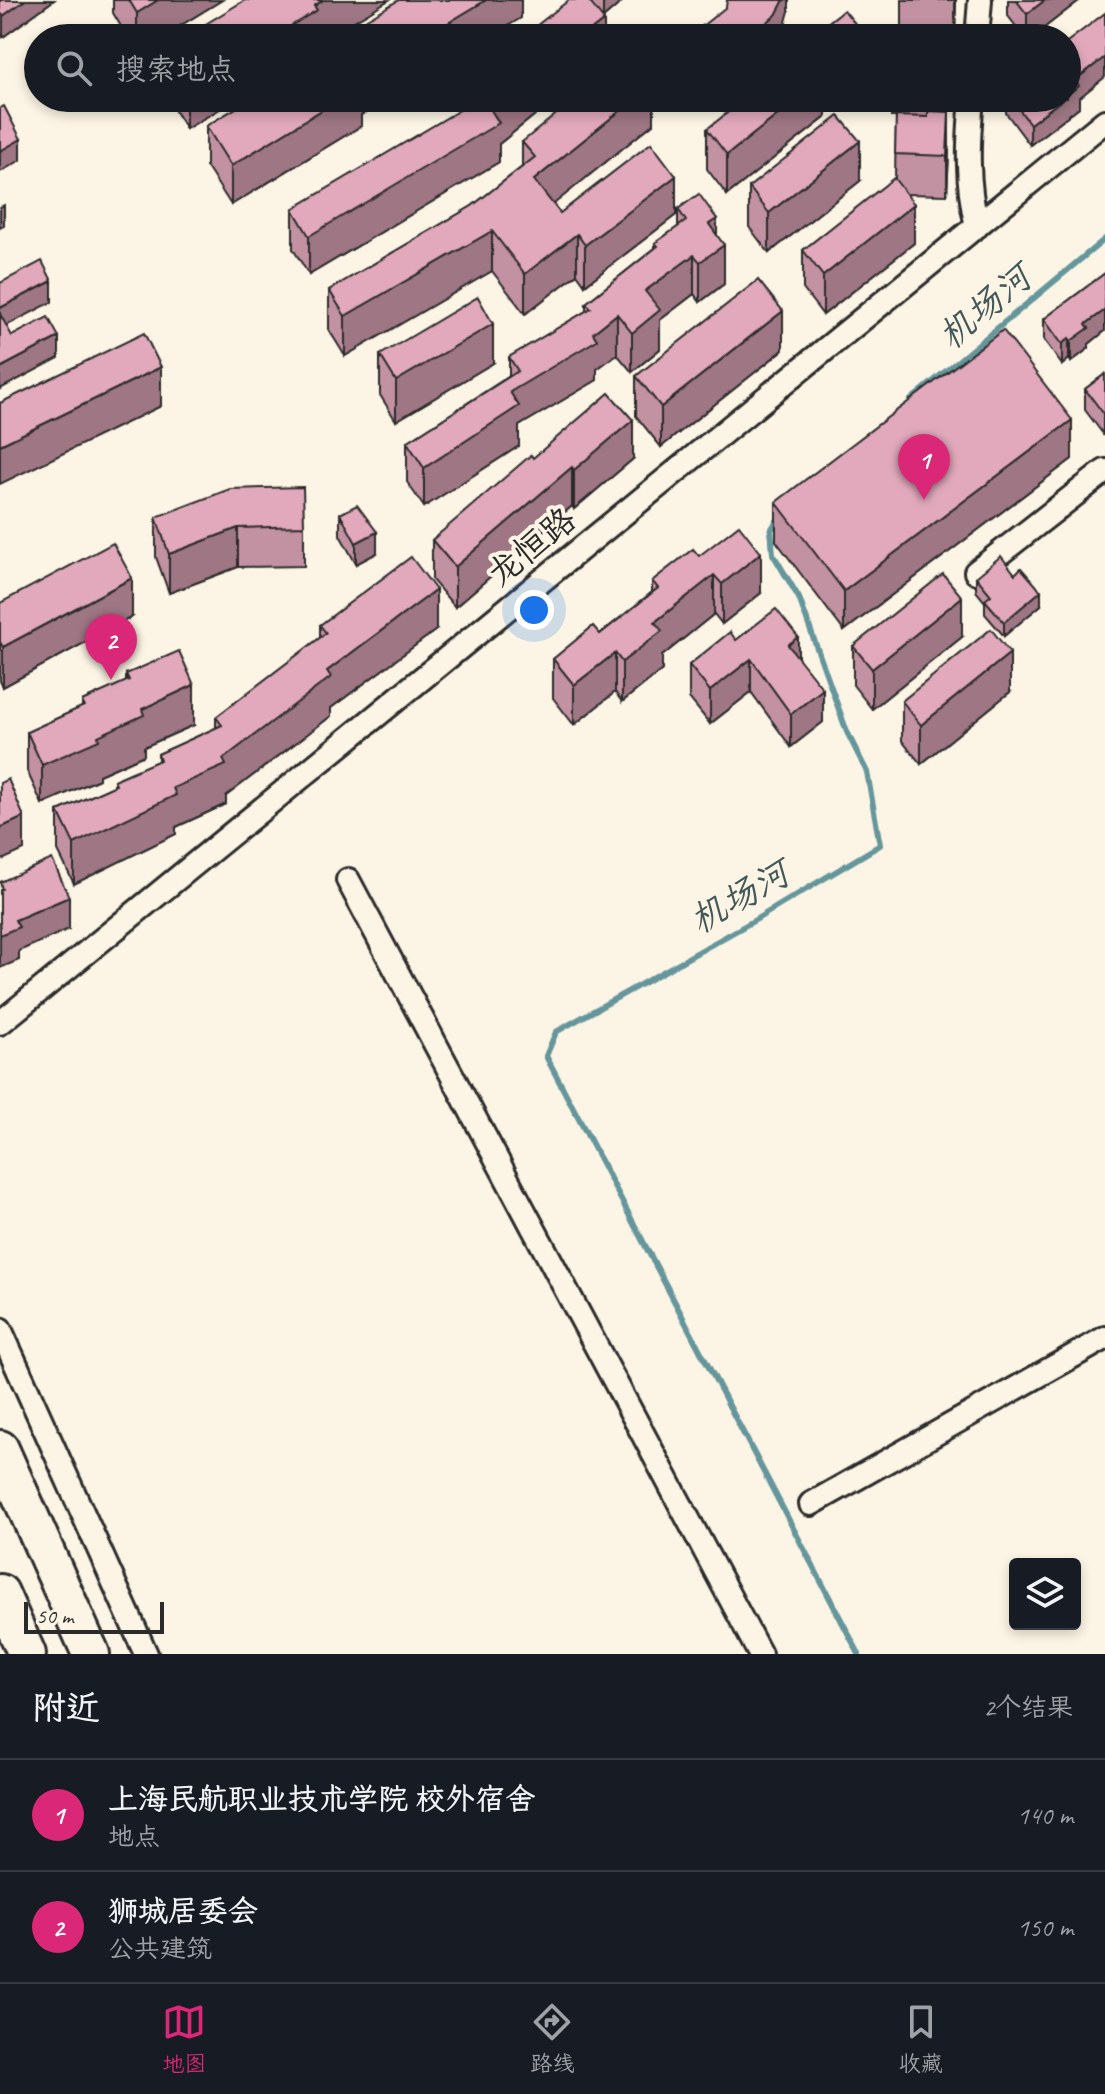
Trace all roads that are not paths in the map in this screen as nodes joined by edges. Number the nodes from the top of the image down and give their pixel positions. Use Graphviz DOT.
graph roads {
  1 [pos="980,0"];
  2 [pos="978,24"];
  3 [pos="971,112"];
  4 [pos="1105,121"];
  5 [pos="977,226"];
  6 [pos="1105,471"];
  7 [pos="976,572"];
  8 [pos="348,880"];
  9 [pos="0,1023"];
  10 [pos="0,1329"];
  11 [pos="1105,1338"];
  12 [pos="0,1449"];
  13 [pos="811,1504"];
  14 [pos="0,1593"];
  15 [pos="27,1654"];
  16 [pos="91,1654"];
  17 [pos="146,1654"];
  18 [pos="760,1654"];
  1 -- 2 [label="street"];
  3 -- 5 [label="street"];
  4 -- 5 [label="street, 龙恒路"];
  5 -- 9 [label="street, 龙恒路"];
  6 -- 7 [label="street"];
  8 -- 18 [label="street"];
  10 -- 17 [label="street"];
  11 -- 13 [label="street"];
  12 -- 16 [label="main road"];
  14 -- 15 [label="main road"];
}
